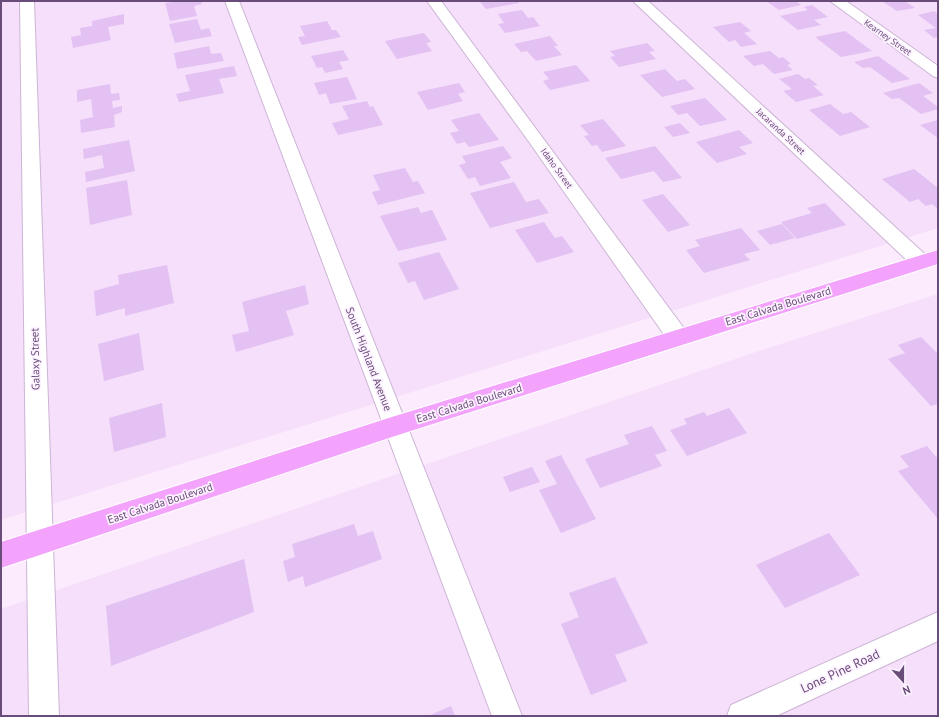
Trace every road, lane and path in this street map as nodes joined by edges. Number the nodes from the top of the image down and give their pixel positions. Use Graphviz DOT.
graph roads {
  1 [pos="27,1"];
  2 [pos="232,1"];
  3 [pos="434,1"];
  4 [pos="640,1"];
  5 [pos="837,1"];
  6 [pos="938,73"];
  7 [pos="929,260"];
  8 [pos="678,336"];
  9 [pos="395,426"];
  10 [pos="39,542"];
  11 [pos="1,555"];
  12 [pos="938,626"];
  13 [pos="44,716"];
  14 [pos="508,716"];
  15 [pos="742,716"];
  1 -- 10 [label="street, Galaxy Street"];
  2 -- 9 [label="street, South Highland Avenue"];
  3 -- 8 [label="street, Idaho Street"];
  4 -- 7 [label="street, Jacaranda Street"];
  5 -- 6 [label="street, Kearney Street"];
  7 -- 8 [label="main road, East Calvada Boulevard"];
  8 -- 9 [label="main road, East Calvada Boulevard"];
  9 -- 10 [label="main road, East Calvada Boulevard"];
  9 -- 14 [label="street, South Highland Avenue"];
  10 -- 11 [label="main road, East Calvada Boulevard"];
  10 -- 13 [label="street, Galaxy Street"];
  12 -- 15 [label="street, Lone Pine Road"];
}
